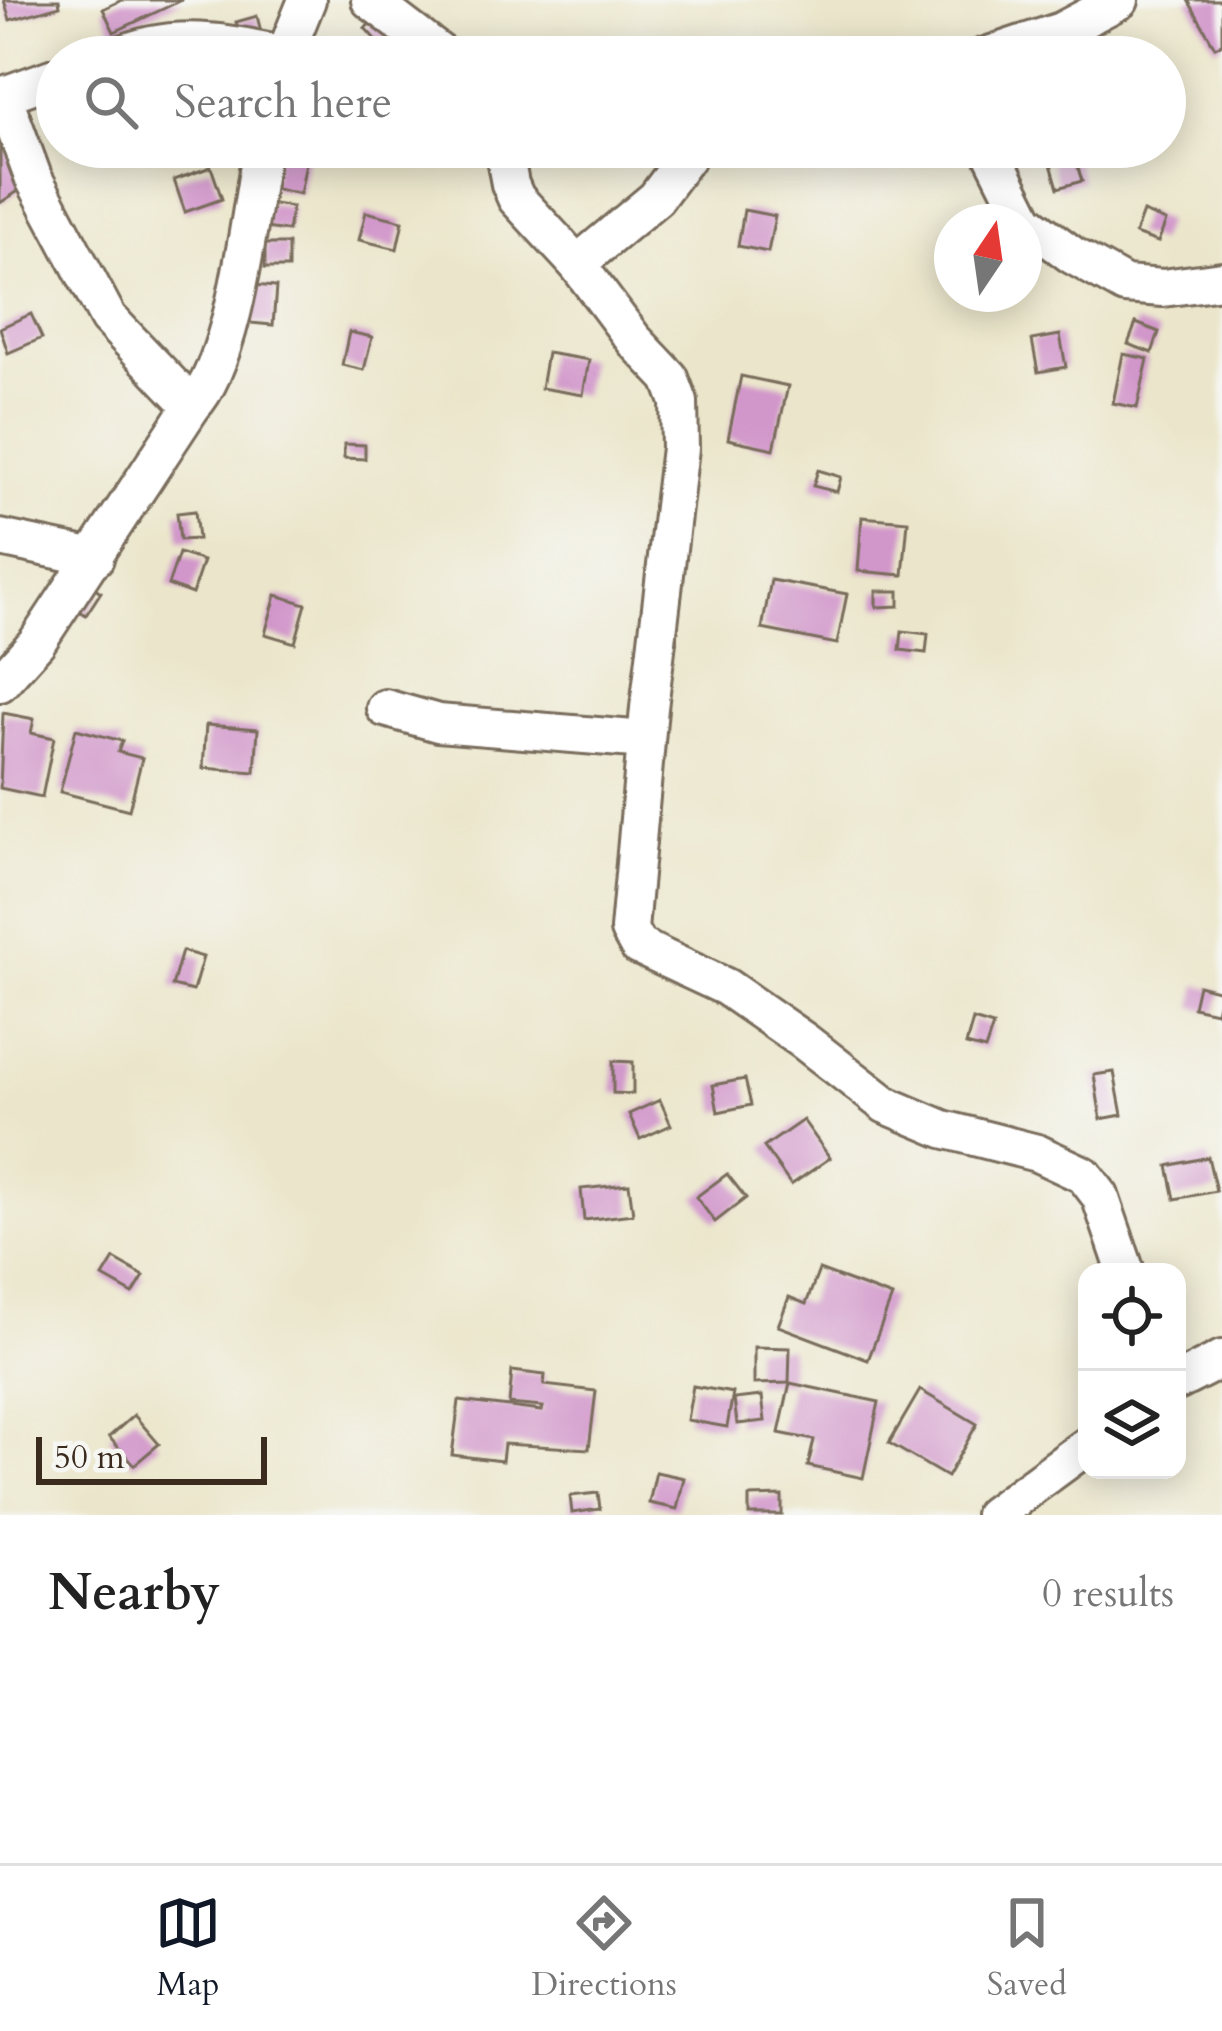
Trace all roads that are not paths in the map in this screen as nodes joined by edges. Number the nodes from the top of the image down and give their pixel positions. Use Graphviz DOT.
graph roads {
  1 [pos="307,0"];
  2 [pos="370,0"];
  3 [pos="1120,0"];
  4 [pos="293,36"];
  5 [pos="417,36"];
  6 [pos="1049,36"];
  7 [pos="36,84"];
  8 [pos="258,168"];
  9 [pos="507,168"];
  10 [pos="678,168"];
  11 [pos="999,168"];
  12 [pos="577,264"];
  13 [pos="1222,280"];
  14 [pos="192,406"];
  15 [pos="0,538"];
  16 [pos="94,558"];
  17 [pos="0,683"];
  18 [pos="385,708"];
  19 [pos="646,740"];
  20 [pos="1123,1263"];
  21 [pos="1222,1359"];
  22 [pos="1186,1377"];
  23 [pos="1078,1453"];
  24 [pos="993,1515"];
  1 -- 4 [label="street"];
  2 -- 5 [label="street"];
  3 -- 6 [label="street"];
  7 -- 14 [label="street"];
  8 -- 14 [label="street"];
  9 -- 12 [label="street"];
  10 -- 12 [label="street"];
  11 -- 13 [label="street"];
  12 -- 19 [label="street"];
  14 -- 16 [label="street"];
  15 -- 16 [label="street"];
  16 -- 17 [label="street"];
  18 -- 19 [label="street"];
  19 -- 20 [label="street"];
  21 -- 22 [label="street"];
  23 -- 24 [label="street"];
}
